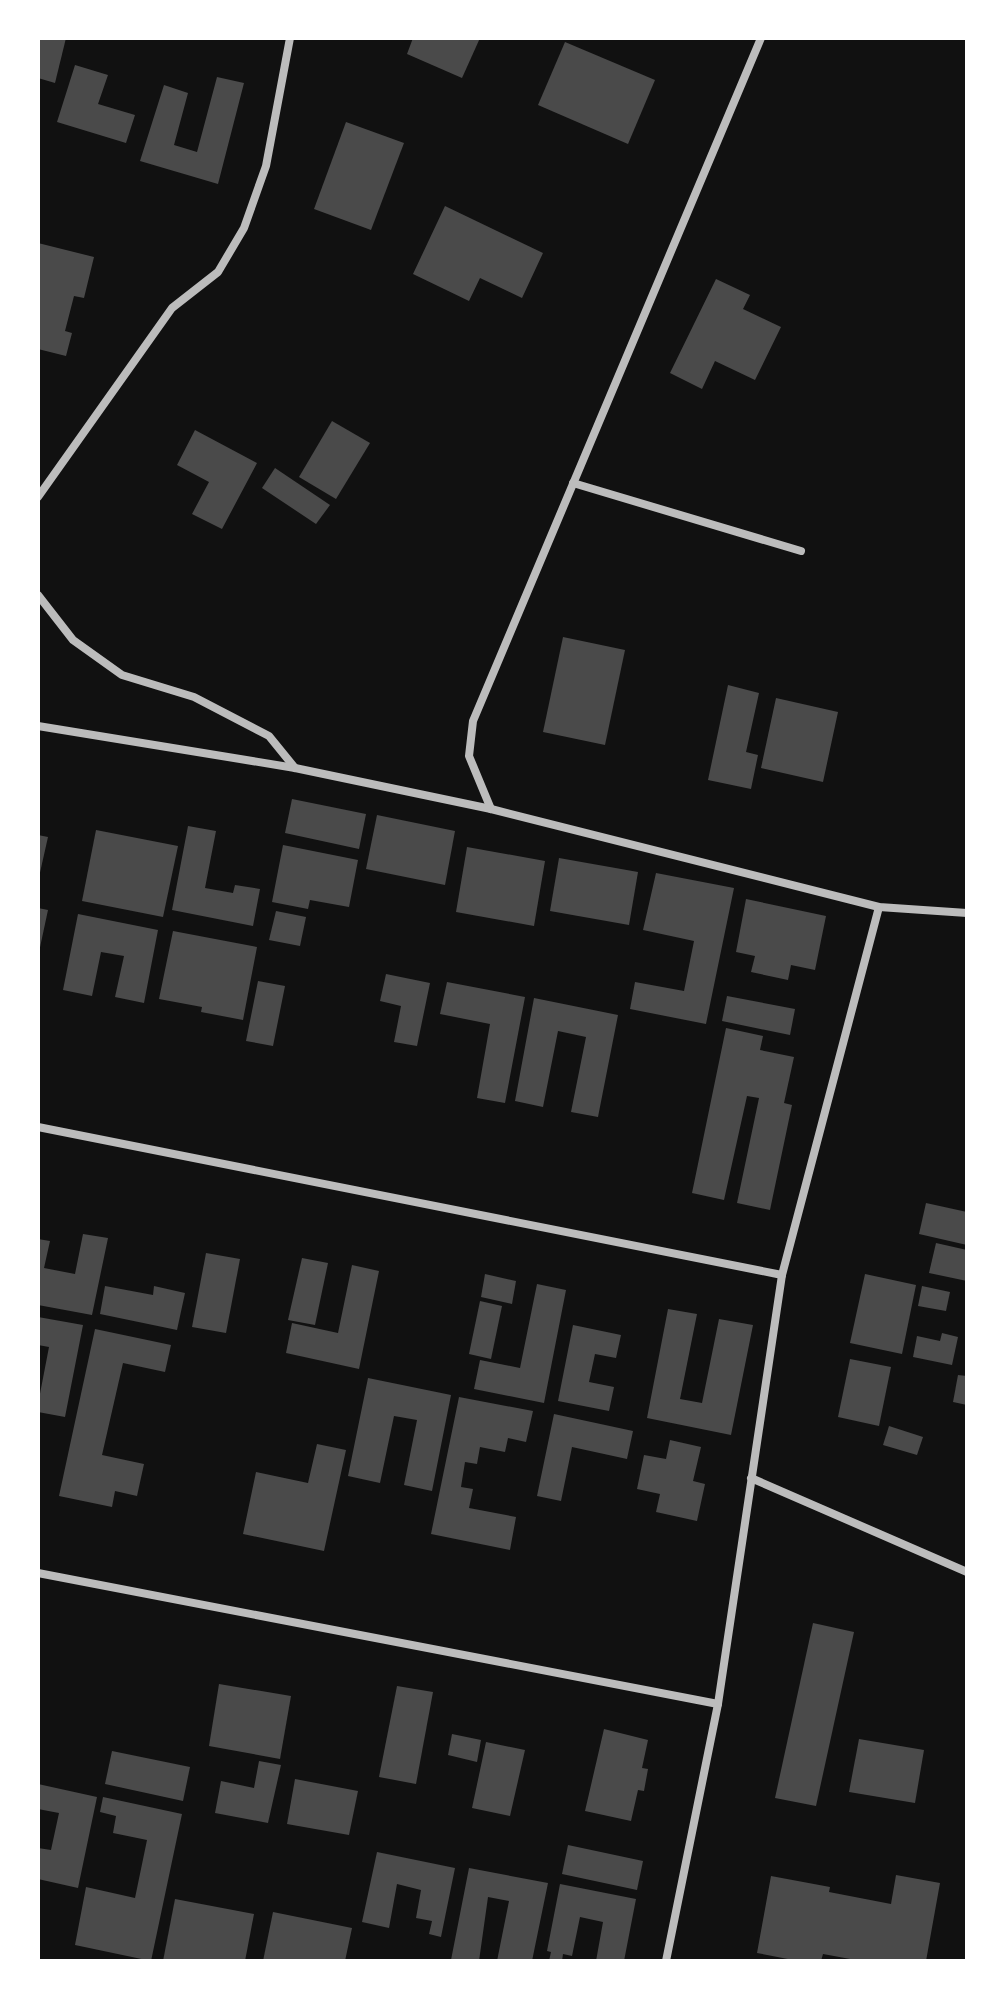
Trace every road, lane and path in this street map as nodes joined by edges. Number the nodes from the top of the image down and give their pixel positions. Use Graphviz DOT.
graph roads {
  1 [pos="290,38"];
  2 [pos="761,38"];
  3 [pos="573,483"];
  4 [pos="38,497"];
  5 [pos="801,551"];
  6 [pos="38,595"];
  7 [pos="38,726"];
  8 [pos="295,768"];
  9 [pos="491,809"];
  10 [pos="879,907"];
  11 [pos="967,913"];
  12 [pos="38,1127"];
  13 [pos="782,1275"];
  14 [pos="751,1478"];
  15 [pos="967,1572"];
  16 [pos="38,1573"];
  17 [pos="718,1704"];
  18 [pos="666,1961"];
  1 -- 4 [label="street"];
  2 -- 3 [label="street"];
  3 -- 5 [label="street"];
  3 -- 9 [label="street"];
  6 -- 8 [label="street"];
  7 -- 8 [label="street"];
  8 -- 9 [label="street"];
  9 -- 10 [label="street"];
  10 -- 11 [label="street"];
  10 -- 13 [label="street"];
  12 -- 13 [label="street"];
  13 -- 14 [label="street"];
  14 -- 15 [label="street"];
  14 -- 17 [label="street"];
  16 -- 17 [label="street"];
  17 -- 18 [label="street"];
}
